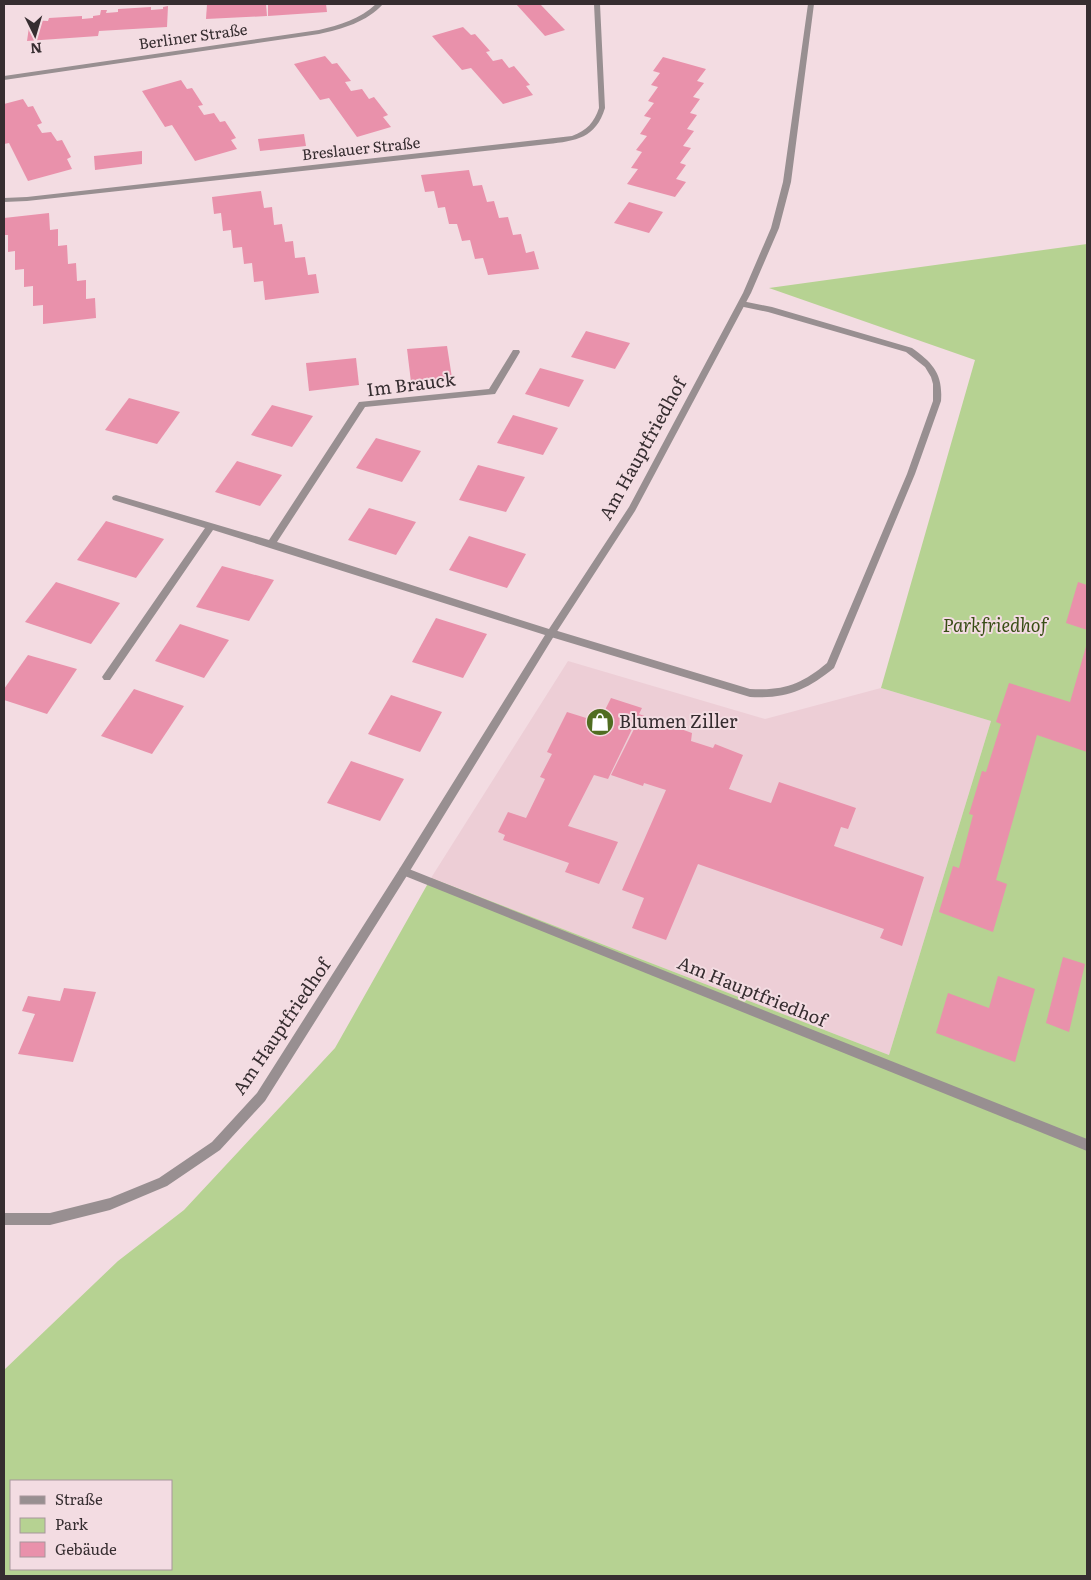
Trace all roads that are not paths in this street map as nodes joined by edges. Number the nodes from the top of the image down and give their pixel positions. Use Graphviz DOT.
graph roads {
  1 [pos="380,4"];
  2 [pos="597,4"];
  3 [pos="810,4"];
  4 [pos="4,78"];
  5 [pos="4,200"];
  6 [pos="742,304"];
  7 [pos="516,352"];
  8 [pos="116,498"];
  9 [pos="211,526"];
  10 [pos="271,544"];
  11 [pos="551,633"];
  12 [pos="107,676"];
  13 [pos="404,871"];
  14 [pos="1087,1145"];
  15 [pos="4,1220"];
  1 -- 4 [label="street, Berliner Straße"];
  2 -- 5 [label="street, Breslauer Straße"];
  3 -- 6 [label="street, Am Hauptfriedhof"];
  6 -- 11 [label="street, Am Hauptfriedhof"];
  6 -- 11 [label="street"];
  7 -- 10 [label="street, Im Brauck"];
  8 -- 9 [label="street"];
  9 -- 10 [label="street"];
  9 -- 12 [label="street"];
  10 -- 11 [label="street"];
  11 -- 13 [label="street, Am Hauptfriedhof"];
  13 -- 14 [label="street, Am Hauptfriedhof"];
  13 -- 15 [label="street, Am Hauptfriedhof"];
}
